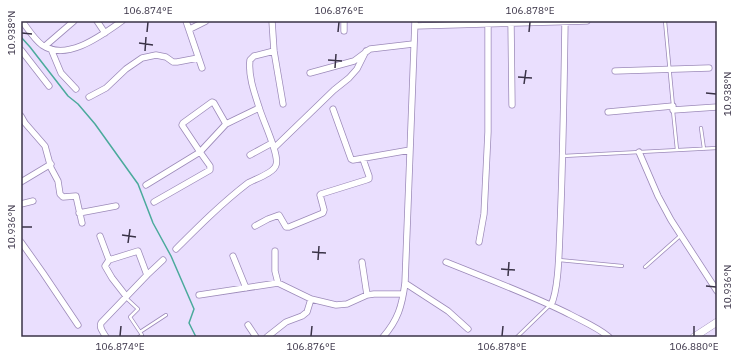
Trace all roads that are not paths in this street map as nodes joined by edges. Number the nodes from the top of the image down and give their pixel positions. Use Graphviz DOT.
graph roads {
  1 [pos="22,21"];
  2 [pos="74,21"];
  3 [pos="97,21"];
  4 [pos="122,21"];
  5 [pos="186,21"];
  6 [pos="206,21"];
  7 [pos="272,21"];
  8 [pos="344,21"];
  9 [pos="587,21"];
  10 [pos="665,21"];
  11 [pos="495,22"];
  12 [pos="529,22"];
  13 [pos="565,22"];
  14 [pos="512,23"];
  15 [pos="415,24"];
  16 [pos="488,24"];
  17 [pos="190,29"];
  18 [pos="344,31"];
  19 [pos="105,33"];
  20 [pos="414,44"];
  21 [pos="45,46"];
  22 [pos="51,49"];
  23 [pos="21,50"];
  24 [pos="274,51"];
  25 [pos="366,51"];
  26 [pos="198,58"];
  27 [pos="202,68"];
  28 [pos="709,68"];
  29 [pos="669,70"];
  30 [pos="615,71"];
  31 [pos="310,73"];
  32 [pos="49,86"];
  33 [pos="76,89"];
  34 [pos="89,97"];
  35 [pos="282,104"];
  36 [pos="512,105"];
  37 [pos="717,107"];
  38 [pos="259,108"];
  39 [pos="673,108"];
  40 [pos="333,109"];
  41 [pos="608,112"];
  42 [pos="21,116"];
  43 [pos="226,124"];
  44 [pos="701,128"];
  45 [pos="273,146"];
  46 [pos="717,148"];
  47 [pos="704,149"];
  48 [pos="410,150"];
  49 [pos="677,150"];
  50 [pos="200,152"];
  51 [pos="639,152"];
  52 [pos="250,154"];
  53 [pos="563,156"];
  54 [pos="363,159"];
  55 [pos="51,164"];
  56 [pos="21,182"];
  57 [pos="146,185"];
  58 [pos="33,202"];
  59 [pos="154,202"];
  60 [pos="21,204"];
  61 [pos="116,206"];
  62 [pos="79,213"];
  63 [pos="82,223"];
  64 [pos="255,226"];
  65 [pos="681,235"];
  66 [pos="100,236"];
  67 [pos="21,242"];
  68 [pos="479,242"];
  69 [pos="176,249"];
  70 [pos="275,251"];
  71 [pos="232,256"];
  72 [pos="109,260"];
  73 [pos="163,260"];
  74 [pos="558,260"];
  75 [pos="362,262"];
  76 [pos="446,262"];
  77 [pos="622,266"];
  78 [pos="645,267"];
  79 [pos="146,275"];
  80 [pos="278,283"];
  81 [pos="405,284"];
  82 [pos="246,288"];
  83 [pos="717,291"];
  84 [pos="403,294"];
  85 [pos="199,295"];
  86 [pos="367,295"];
  87 [pos="126,297"];
  88 [pos="311,299"];
  89 [pos="551,305"];
  90 [pos="166,315"];
  91 [pos="717,322"];
  92 [pos="78,325"];
  93 [pos="248,325"];
  94 [pos="468,329"];
  95 [pos="140,332"];
  96 [pos="106,337"];
  97 [pos="139,337"];
  98 [pos="256,337"];
  99 [pos="267,337"];
  100 [pos="383,337"];
  101 [pos="517,337"];
  102 [pos="609,337"];
  103 [pos="694,337"];
  1 -- 21 [label="street"];
  2 -- 21 [label="street"];
  3 -- 19 [label="street"];
  4 -- 19 [label="street"];
  5 -- 17 [label="street"];
  6 -- 17 [label="street"];
  7 -- 24 [label="street"];
  8 -- 18 [label="street"];
  9 -- 13 [label="street"];
  10 -- 29 [label="lane"];
  11 -- 14 [label="street"];
  11 -- 16 [label="street"];
  12 -- 13 [label="street"];
  12 -- 14 [label="street"];
  13 -- 53 [label="street"];
  14 -- 36 [label="street"];
  15 -- 16 [label="street"];
  15 -- 20 [label="street"];
  16 -- 68 [label="street"];
  17 -- 26 [label="street"];
  19 -- 22 [label="street"];
  20 -- 25 [label="street"];
  20 -- 48 [label="street"];
  21 -- 22 [label="street"];
  22 -- 33 [label="street"];
  23 -- 32 [label="street"];
  24 -- 35 [label="street"];
  24 -- 38 [label="street"];
  25 -- 31 [label="street"];
  25 -- 45 [label="street"];
  26 -- 27 [label="street"];
  26 -- 34 [label="street"];
  28 -- 29 [label="street"];
  29 -- 30 [label="street"];
  29 -- 39 [label="lane"];
  37 -- 39 [label="street"];
  38 -- 43 [label="street"];
  38 -- 45 [label="street"];
  39 -- 41 [label="street"];
  39 -- 49 [label="lane"];
  40 -- 54 [label="street"];
  42 -- 55 [label="street"];
  43 -- 50 [label="street"];
  43 -- 50 [label="street"];
  44 -- 47 [label="lane"];
  45 -- 52 [label="street"];
  45 -- 69 [label="street"];
  46 -- 47 [label="lane"];
  47 -- 49 [label="lane"];
  48 -- 54 [label="street"];
  48 -- 81 [label="street"];
  49 -- 51 [label="lane"];
  50 -- 57 [label="street"];
  50 -- 59 [label="street"];
  51 -- 53 [label="lane"];
  51 -- 65 [label="street"];
  53 -- 74 [label="street"];
  54 -- 64 [label="street"];
  55 -- 56 [label="street"];
  55 -- 62 [label="street"];
  58 -- 60 [label="street"];
  61 -- 62 [label="street"];
  62 -- 63 [label="street"];
  65 -- 78 [label="lane"];
  65 -- 83 [label="street"];
  66 -- 72 [label="street"];
  67 -- 92 [label="street"];
  70 -- 80 [label="street"];
  71 -- 82 [label="street"];
  72 -- 79 [label="street"];
  72 -- 87 [label="street"];
  73 -- 79 [label="street"];
  74 -- 77 [label="lane"];
  74 -- 89 [label="street"];
  75 -- 86 [label="street"];
  76 -- 89 [label="street"];
  79 -- 87 [label="street"];
  80 -- 82 [label="street"];
  80 -- 88 [label="street"];
  81 -- 84 [label="street"];
  81 -- 94 [label="street"];
  82 -- 85 [label="street"];
  84 -- 86 [label="street"];
  84 -- 100 [label="street"];
  86 -- 88 [label="street"];
  87 -- 95 [label="lane"];
  87 -- 96 [label="street"];
  88 -- 99 [label="street"];
  89 -- 101 [label="lane"];
  89 -- 102 [label="street"];
  90 -- 95 [label="lane"];
  91 -- 103 [label="street"];
  93 -- 98 [label="street"];
  95 -- 97 [label="lane"];
}
